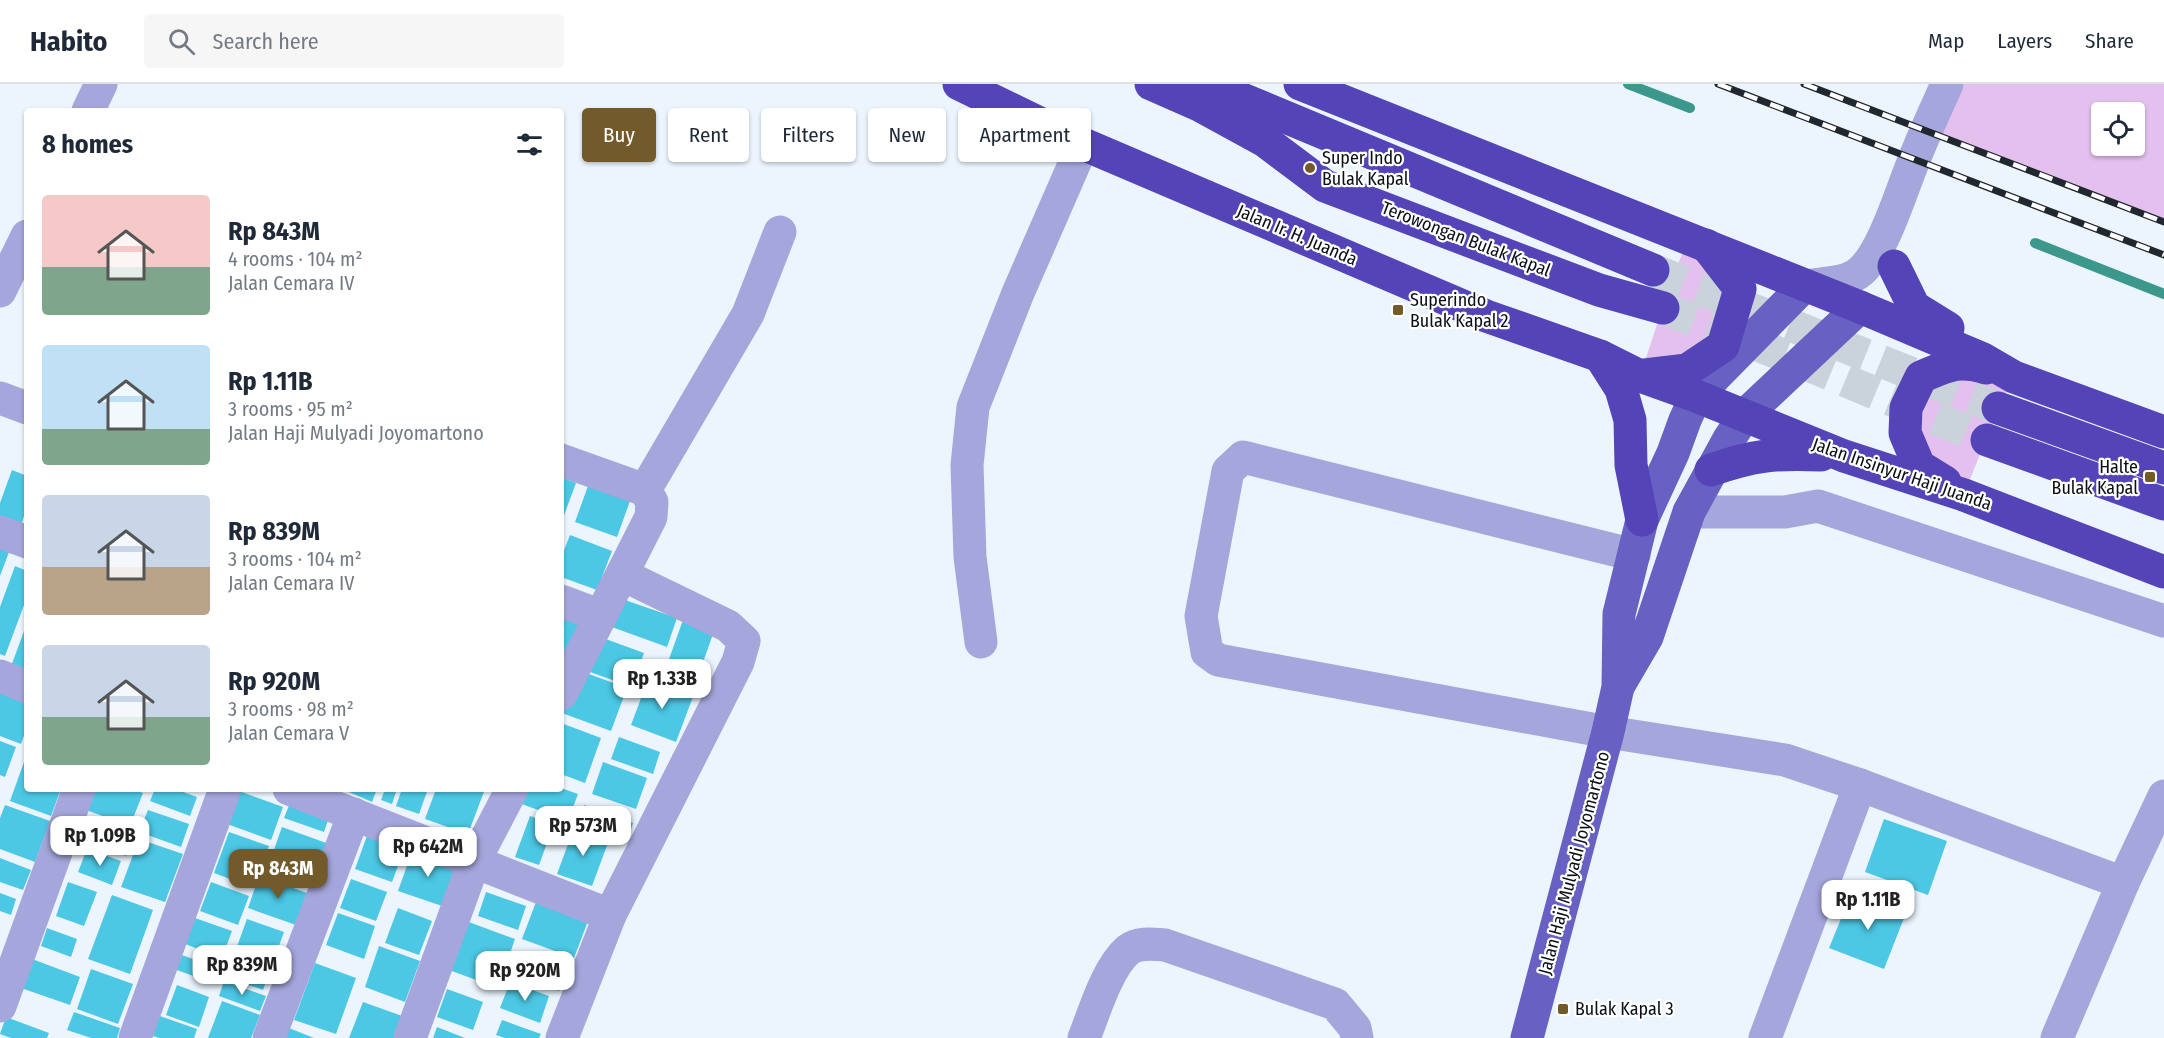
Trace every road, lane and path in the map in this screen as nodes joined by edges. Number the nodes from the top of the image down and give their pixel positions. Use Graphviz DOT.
graph roads {
  1 [pos="101,84"];
  2 [pos="959,84"];
  3 [pos="1151,84"];
  4 [pos="1206,84"];
  5 [pos="1300,84"];
  6 [pos="1947,84"];
  7 [pos="89,108"];
  8 [pos="1009,108"];
  9 [pos="1091,147"];
  10 [pos="1075,162"];
  11 [pos="1894,215"];
  12 [pos="780,232"];
  13 [pos="1705,244"];
  14 [pos="1894,266"];
  15 [pos="1653,270"];
  16 [pos="1804,286"];
  17 [pos="1860,307"];
  18 [pos="1663,308"];
  19 [pos="1600,356"];
  20 [pos="1640,376"];
  21 [pos="2014,377"];
  22 [pos="1696,396"];
  23 [pos="0,398"];
  24 [pos="24,407"];
  25 [pos="1998,408"];
  26 [pos="1745,415"];
  27 [pos="2164,432"];
  28 [pos="1988,440"];
  29 [pos="1844,456"];
  30 [pos="564,461"];
  31 [pos="2164,468"];
  32 [pos="1711,470"];
  33 [pos="645,490"];
  34 [pos="1964,495"];
  35 [pos="2164,504"];
  36 [pos="1689,512"];
  37 [pos="1642,520"];
  38 [pos="0,532"];
  39 [pos="24,541"];
  40 [pos="1634,555"];
  41 [pos="2164,572"];
  42 [pos="623,575"];
  43 [pos="564,602"];
  44 [pos="601,616"];
  45 [pos="2164,621"];
  46 [pos="981,642"];
  47 [pos="0,676"];
  48 [pos="24,686"];
  49 [pos="1618,687"];
  50 [pos="564,688"];
  51 [pos="1608,732"];
  52 [pos="1860,785"];
  53 [pos="79,792"];
  54 [pos="224,792"];
  55 [pos="297,792"];
  56 [pos="510,792"];
  57 [pos="2164,796"];
  58 [pos="354,814"];
  59 [pos="474,862"];
  60 [pos="2123,883"];
  61 [pos="610,915"];
  62 [pos="0,1006"];
  63 [pos="135,1038"];
  64 [pos="269,1038"];
  65 [pos="410,1038"];
  66 [pos="562,1038"];
  67 [pos="1084,1038"];
  68 [pos="1357,1038"];
  69 [pos="1527,1038"];
  70 [pos="1765,1038"];
  71 [pos="2057,1038"];
  1 -- 7 [label="street"];
  2 -- 8 [label="highway, Jalan Ir. H. Juanda"];
  3 -- 18 [label="highway, Terowongan Bulak Kapal"];
  4 -- 15 [label="highway"];
  5 -- 13 [label="highway"];
  6 -- 11 [label="street"];
  9 -- 19 [label="highway, Jalan Ir. H. Juanda"];
  10 -- 46 [label="street"];
  11 -- 14 [label="street"];
  11 -- 16 [label="street"];
  12 -- 33 [label="street"];
  13 -- 16 [label="highway"];
  13 -- 20 [label="highway"];
  14 -- 17 [label="street"];
  14 -- 21 [label="highway"];
  16 -- 17 [label="highway"];
  16 -- 22 [label="main road"];
  17 -- 21 [label="highway"];
  17 -- 26 [label="main road"];
  19 -- 20 [label="highway, Jalan Ir. H. Juanda"];
  19 -- 37 [label="highway"];
  20 -- 22 [label="highway, Jalan Insinyur Haji Juanda"];
  21 -- 27 [label="highway"];
  21 -- 34 [label="highway"];
  22 -- 26 [label="highway, Jalan Insinyur Haji Juanda"];
  22 -- 37 [label="main road"];
  23 -- 24 [label="street"];
  25 -- 31 [label="highway"];
  26 -- 29 [label="highway, Jalan Insinyur Haji Juanda"];
  26 -- 32 [label="main road"];
  28 -- 35 [label="highway"];
  29 -- 32 [label="highway"];
  29 -- 34 [label="highway, Jalan Insinyur Haji Juanda"];
  30 -- 33 [label="street"];
  32 -- 36 [label="main road"];
  33 -- 42 [label="street"];
  34 -- 41 [label="highway, Jalan Insinyur Haji Juanda"];
  36 -- 45 [label="street"];
  36 -- 49 [label="main road"];
  37 -- 40 [label="main road"];
  38 -- 39 [label="street"];
  40 -- 49 [label="main road"];
  40 -- 51 [label="street"];
  42 -- 44 [label="street"];
  42 -- 61 [label="street"];
  43 -- 44 [label="street"];
  44 -- 50 [label="street"];
  47 -- 48 [label="street"];
  49 -- 51 [label="main road, Jalan Haji Mulyadi Joyomartono"];
  51 -- 52 [label="street"];
  51 -- 69 [label="main road, Jalan Haji Mulyadi Joyomartono"];
  52 -- 60 [label="street"];
  52 -- 70 [label="street"];
  53 -- 62 [label="street"];
  54 -- 63 [label="street"];
  55 -- 58 [label="street"];
  56 -- 59 [label="street"];
  57 -- 60 [label="street"];
  58 -- 59 [label="street"];
  58 -- 64 [label="street"];
  59 -- 61 [label="street"];
  59 -- 65 [label="street"];
  60 -- 71 [label="street"];
  61 -- 66 [label="street"];
  67 -- 68 [label="street"];
}
